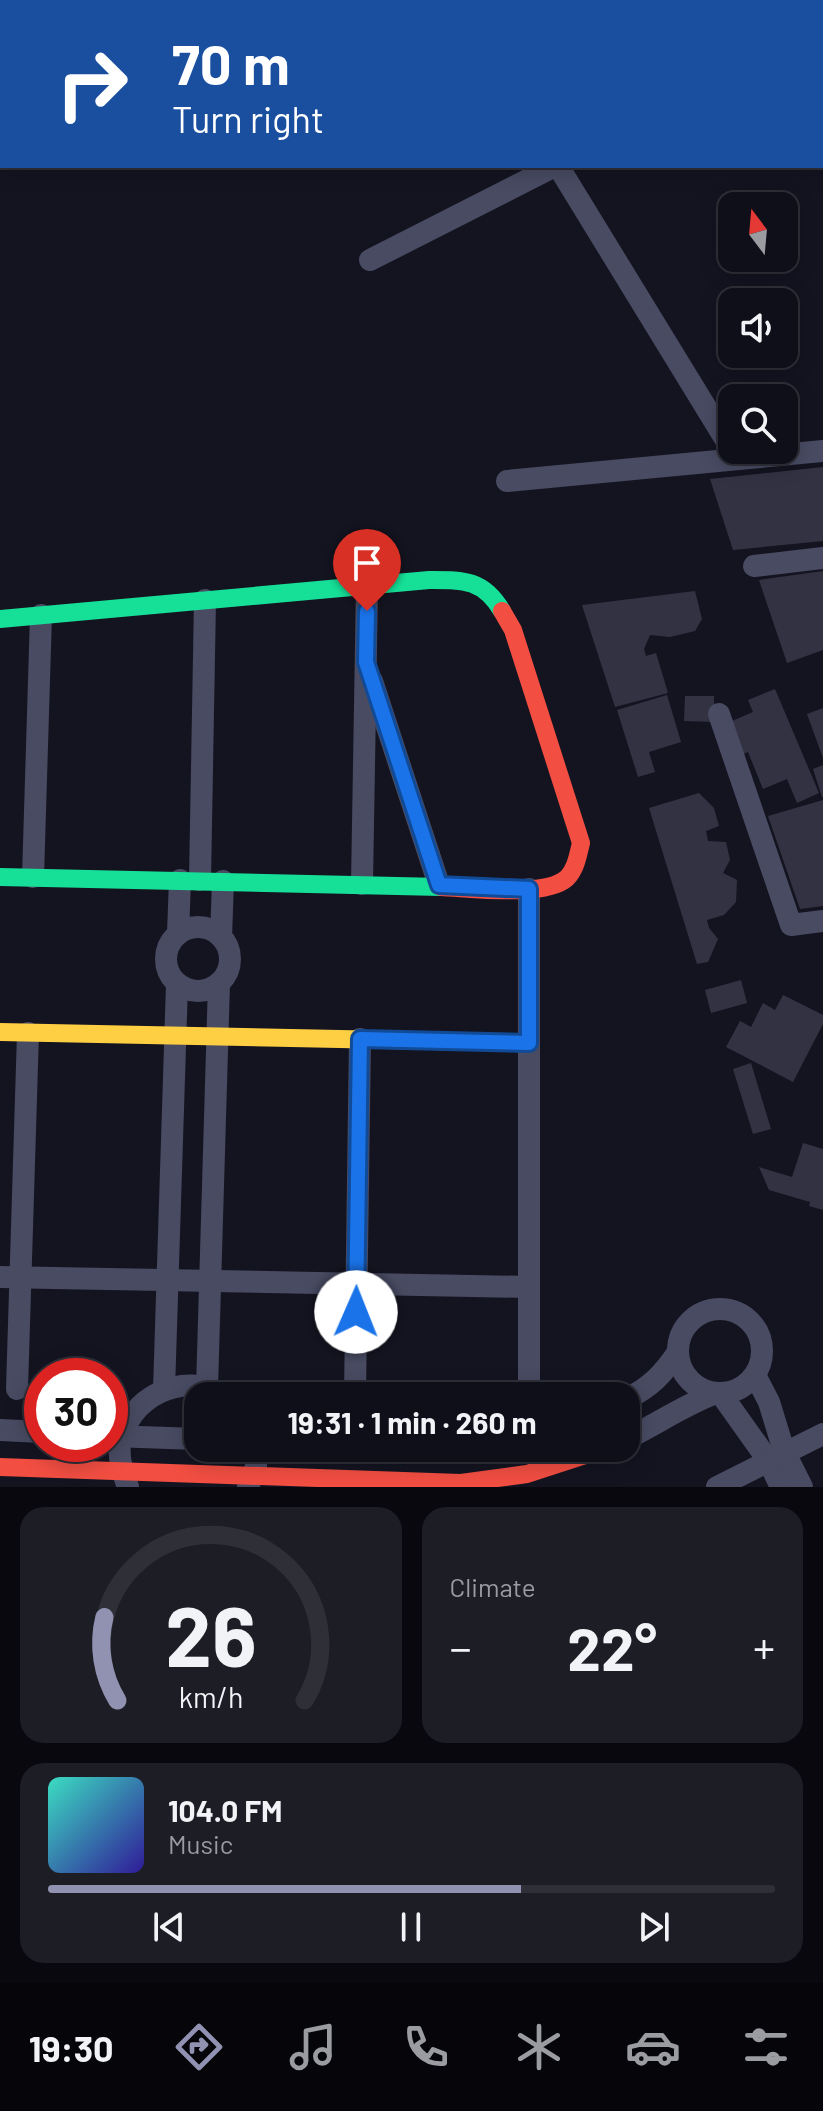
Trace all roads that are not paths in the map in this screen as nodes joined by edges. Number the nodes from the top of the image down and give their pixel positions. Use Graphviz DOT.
graph roads {
  1 [pos="553,168"];
  2 [pos="558,168"];
  3 [pos="370,260"];
  4 [pos="718,427"];
  5 [pos="823,451"];
  6 [pos="798,452"];
  7 [pos="718,455"];
  8 [pos="507,481"];
  9 [pos="823,558"];
  10 [pos="754,566"];
  11 [pos="367,586"];
  12 [pos="205,600"];
  13 [pos="41,615"];
  14 [pos="0,619"];
  15 [pos="366,662"];
  16 [pos="719,714"];
  17 [pos="0,877"];
  18 [pos="33,877"];
  19 [pos="201,880"];
  20 [pos="362,884"];
  21 [pos="439,885"];
  22 [pos="529,889"];
  23 [pos="823,921"];
  24 [pos="178,934"];
  25 [pos="221,937"];
  26 [pos="219,983"];
  27 [pos="177,984"];
  28 [pos="0,1032"];
  29 [pos="28,1033"];
  30 [pos="175,1036"];
  31 [pos="218,1037"];
  32 [pos="360,1039"];
  33 [pos="529,1043"];
  34 [pos="10,1277"];
  35 [pos="168,1280"];
  36 [pos="210,1281"];
  37 [pos="356,1284"];
  38 [pos="528,1287"];
  39 [pos="678,1352"];
  40 [pos="755,1375"];
  41 [pos="215,1382"];
  42 [pos="355,1382"];
  43 [pos="529,1382"];
  44 [pos="184,1386"];
  45 [pos="17,1389"];
  46 [pos="164,1390"];
  47 [pos="640,1393"];
  48 [pos="719,1393"];
  49 [pos="128,1421"];
  50 [pos="0,1430"];
  51 [pos="24,1431"];
  52 [pos="640,1432"];
  53 [pos="823,1434"];
  54 [pos="128,1436"];
  55 [pos="184,1438"];
  56 [pos="776,1456"];
  57 [pos="256,1462"];
  58 [pos="564,1462"];
  59 [pos="0,1467"];
  60 [pos="125,1479"];
  61 [pos="250,1482"];
  62 [pos="717,1487"];
  63 [pos="781,1487"];
  64 [pos="802,1487"];
  1 -- 3 [label="street"];
  2 -- 4 [label="street"];
  5 -- 6 [label="street"];
  7 -- 8 [label="street"];
  9 -- 10 [label="street"];
  11 -- 12 [label="street"];
  11 -- 15 [label="street"];
  11 -- 22 [label="street"];
  12 -- 13 [label="street"];
  12 -- 19 [label="street"];
  13 -- 14 [label="street"];
  13 -- 18 [label="street"];
  15 -- 20 [label="street"];
  15 -- 21 [label="street"];
  16 -- 23 [label="street"];
  17 -- 18 [label="street"];
  18 -- 19 [label="street"];
  19 -- 20 [label="street"];
  19 -- 24 [label="street"];
  19 -- 25 [label="street"];
  20 -- 21 [label="street"];
  21 -- 22 [label="street"];
  22 -- 33 [label="street"];
  24 -- 25 [label="street"];
  24 -- 27 [label="street"];
  25 -- 26 [label="street"];
  26 -- 27 [label="street"];
  26 -- 31 [label="street"];
  27 -- 30 [label="street"];
  28 -- 29 [label="street"];
  29 -- 30 [label="street"];
  29 -- 34 [label="street"];
  30 -- 31 [label="street"];
  30 -- 35 [label="street"];
  31 -- 32 [label="street"];
  31 -- 36 [label="street"];
  32 -- 33 [label="street"];
  32 -- 37 [label="street"];
  33 -- 38 [label="street"];
  34 -- 35 [label="street"];
  34 -- 45 [label="street"];
  35 -- 36 [label="street"];
  35 -- 46 [label="street"];
  36 -- 37 [label="street"];
  36 -- 41 [label="street"];
  37 -- 38 [label="street"];
  37 -- 42 [label="street"];
  38 -- 43 [label="street"];
  39 -- 40 [label="street"];
  39 -- 47 [label="street"];
  39 -- 48 [label="street"];
  40 -- 48 [label="street"];
  40 -- 56 [label="street"];
  44 -- 46 [label="street"];
  46 -- 49 [label="street"];
  48 -- 52 [label="street"];
  48 -- 56 [label="street"];
  50 -- 51 [label="street"];
  53 -- 56 [label="street"];
  54 -- 55 [label="street"];
  56 -- 62 [label="street"];
  56 -- 63 [label="street"];
  56 -- 64 [label="street"];
  57 -- 61 [label="street"];
  58 -- 61 [label="street"];
  59 -- 60 [label="street"];
  60 -- 61 [label="street"];
}
